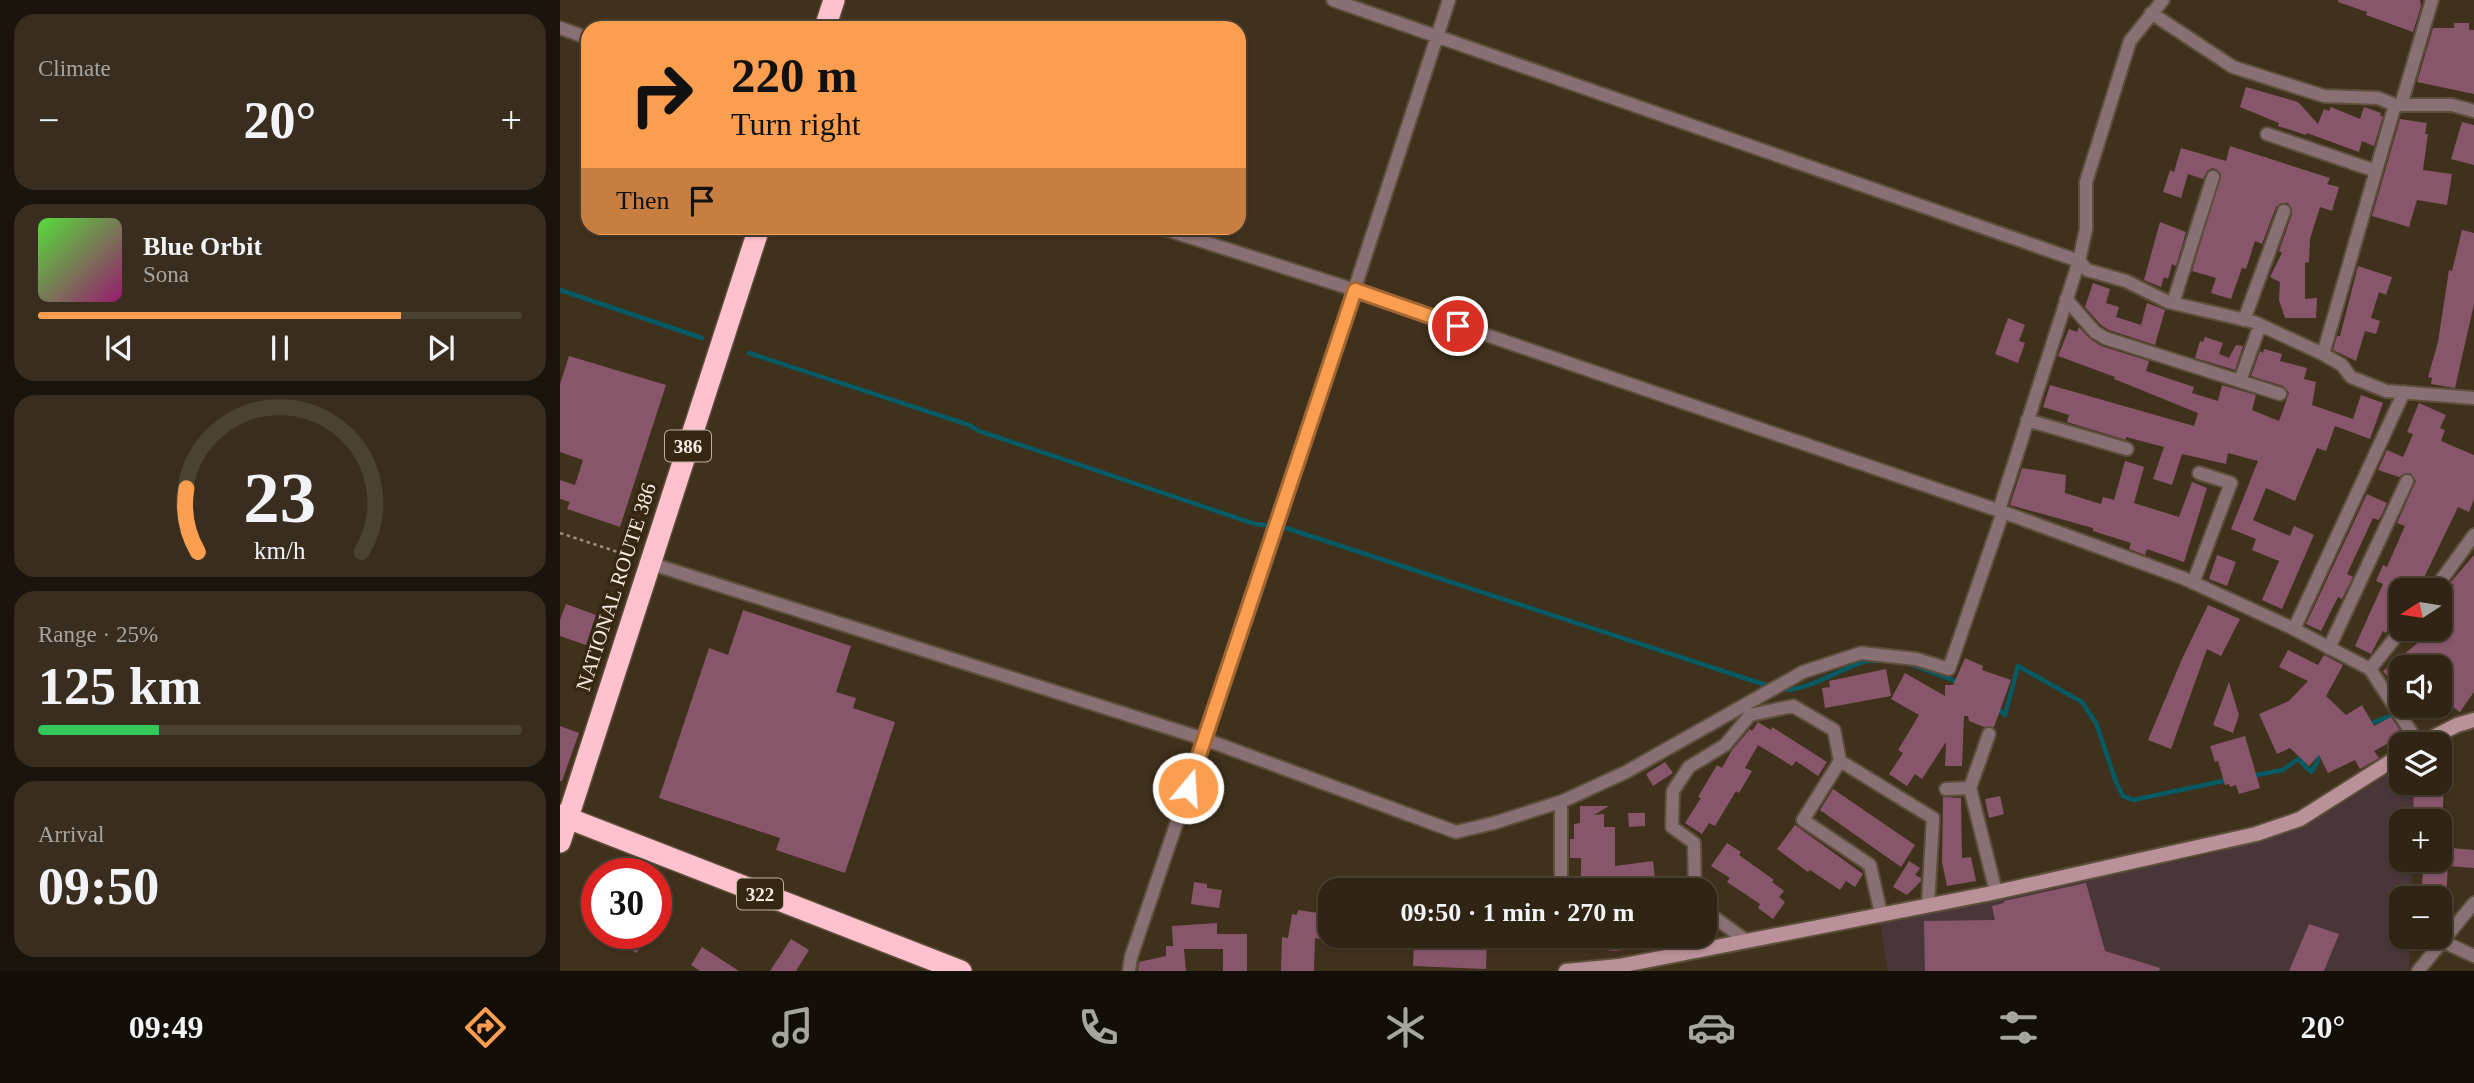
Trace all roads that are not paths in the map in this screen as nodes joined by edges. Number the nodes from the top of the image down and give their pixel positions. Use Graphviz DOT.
graph roads {
  1 [pos="834,0"];
  2 [pos="1333,0"];
  3 [pos="1449,0"];
  4 [pos="2163,0"];
  5 [pos="2432,0"];
  6 [pos="2151,13"];
  7 [pos="827,21"];
  8 [pos="560,28"];
  9 [pos="1437,35"];
  10 [pos="581,36"];
  11 [pos="2398,105"];
  12 [pos="2474,111"];
  13 [pos="2267,134"];
  14 [pos="2376,171"];
  15 [pos="2213,177"];
  16 [pos="2284,211"];
  17 [pos="757,235"];
  18 [pos="1183,235"];
  19 [pos="2079,261"];
  20 [pos="1355,290"];
  21 [pos="2066,299"];
  22 [pos="2173,303"];
  23 [pos="2244,320"];
  24 [pos="2260,325"];
  25 [pos="2323,354"];
  26 [pos="2240,382"];
  27 [pos="2404,392"];
  28 [pos="2280,394"];
  29 [pos="2474,398"];
  30 [pos="2028,420"];
  31 [pos="2127,449"];
  32 [pos="2199,473"];
  33 [pos="2407,481"];
  34 [pos="2001,511"];
  35 [pos="2474,536"];
  36 [pos="649,563"];
  37 [pos="2443,578"];
  38 [pos="2193,583"];
  39 [pos="2294,629"];
  40 [pos="2393,641"];
  41 [pos="2329,648"];
  42 [pos="2370,669"];
  43 [pos="2474,720"];
  44 [pos="2411,732"];
  45 [pos="2443,732"];
  46 [pos="1989,734"];
  47 [pos="1204,739"];
  48 [pos="1840,761"];
  49 [pos="2389,763"];
  50 [pos="1970,788"];
  51 [pos="1946,789"];
  52 [pos="1560,802"];
  53 [pos="564,818"];
  54 [pos="560,842"];
  55 [pos="1561,878"];
  56 [pos="1695,878"];
  57 [pos="1996,892"];
  58 [pos="2474,903"];
  59 [pos="1928,905"];
  60 [pos="1881,915"];
  61 [pos="1717,919"];
  62 [pos="2452,929"];
  63 [pos="1747,941"];
  64 [pos="2452,946"];
  65 [pos="2436,949"];
  66 [pos="2474,956"];
  67 [pos="961,971"];
  68 [pos="1129,971"];
  69 [pos="1575,971"];
  70 [pos="2418,971"];
  1 -- 7 [label="highway"];
  2 -- 9 [label="street"];
  3 -- 9 [label="street"];
  4 -- 6 [label="street"];
  5 -- 11 [label="street"];
  6 -- 11 [label="street"];
  6 -- 19 [label="street"];
  8 -- 10 [label="street"];
  9 -- 19 [label="street"];
  9 -- 20 [label="street"];
  11 -- 12 [label="street"];
  11 -- 14 [label="street"];
  13 -- 14 [label="street"];
  14 -- 25 [label="street"];
  15 -- 22 [label="street"];
  16 -- 23 [label="street"];
  17 -- 36 [label="highway, NATIONAL ROUTE 386 / 386"];
  18 -- 20 [label="street"];
  19 -- 21 [label="street"];
  19 -- 22 [label="street"];
  20 -- 34 [label="street"];
  20 -- 47 [label="street"];
  21 -- 26 [label="street"];
  21 -- 30 [label="street"];
  22 -- 23 [label="street"];
  23 -- 24 [label="street"];
  24 -- 25 [label="street"];
  24 -- 26 [label="street"];
  25 -- 27 [label="street"];
  26 -- 28 [label="street"];
  27 -- 29 [label="street"];
  27 -- 39 [label="street"];
  30 -- 31 [label="street"];
  30 -- 34 [label="street"];
  32 -- 38 [label="street"];
  33 -- 41 [label="street"];
  34 -- 38 [label="street"];
  34 -- 52 [label="street"];
  35 -- 37 [label="street"];
  36 -- 47 [label="street"];
  36 -- 53 [label="highway, NATIONAL ROUTE 386 / 386"];
  38 -- 39 [label="street"];
  39 -- 41 [label="street"];
  40 -- 42 [label="street"];
  41 -- 42 [label="street"];
  42 -- 44 [label="street"];
  43 -- 45 [label="street"];
  46 -- 50 [label="street"];
  47 -- 52 [label="street"];
  47 -- 68 [label="street"];
  48 -- 56 [label="street"];
  48 -- 59 [label="street"];
  48 -- 60 [label="street"];
  49 -- 57 [label="street"];
  50 -- 51 [label="street"];
  50 -- 57 [label="street"];
  52 -- 55 [label="street"];
  53 -- 54 [label="highway, NATIONAL ROUTE 386 / 386"];
  53 -- 67 [label="highway, 322"];
  57 -- 59 [label="street"];
  58 -- 62 [label="street"];
  59 -- 60 [label="street"];
  60 -- 63 [label="street"];
  61 -- 63 [label="street"];
  63 -- 69 [label="street"];
  64 -- 66 [label="street"];
  65 -- 70 [label="street"];
}
